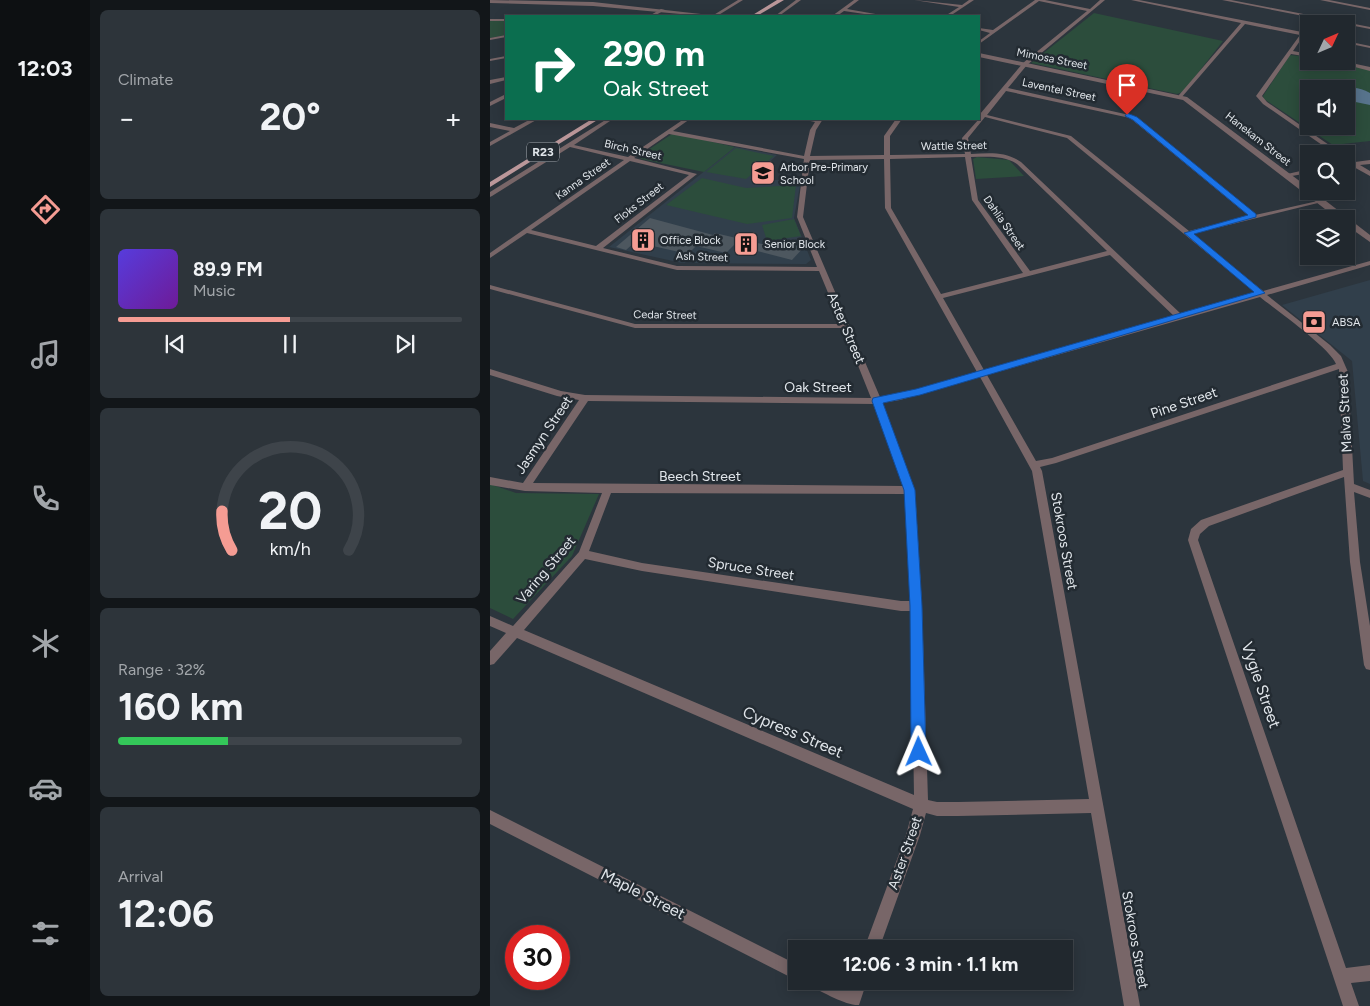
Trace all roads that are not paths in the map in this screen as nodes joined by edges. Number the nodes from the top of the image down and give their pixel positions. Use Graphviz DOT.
graph roads {
  1 [pos="490,0"];
  2 [pos="511,0"];
  3 [pos="741,0"];
  4 [pos="781,0"];
  5 [pos="788,0"];
  6 [pos="799,0"];
  7 [pos="857,0"];
  8 [pos="916,0"];
  9 [pos="972,0"];
  10 [pos="1038,0"];
  11 [pos="1103,0"];
  12 [pos="1133,0"];
  13 [pos="1224,0"];
  14 [pos="1324,0"];
  15 [pos="963,6"];
  16 [pos="1370,9"];
  17 [pos="663,10"];
  18 [pos="843,10"];
  19 [pos="1091,10"];
  20 [pos="653,15"];
  21 [pos="706,15"];
  22 [pos="717,15"];
  23 [pos="756,15"];
  24 [pos="764,15"];
  25 [pos="778,15"];
  26 [pos="836,15"];
  27 [pos="878,15"];
  28 [pos="949,15"];
  29 [pos="1303,15"];
  30 [pos="1315,15"];
  31 [pos="490,20"];
  32 [pos="505,20"];
  33 [pos="1244,22"];
  34 [pos="1355,25"];
  35 [pos="1370,28"];
  36 [pos="980,30"];
  37 [pos="995,32"];
  38 [pos="1300,33"];
  39 [pos="505,36"];
  40 [pos="490,39"];
  41 [pos="1300,40"];
  42 [pos="980,42"];
  43 [pos="1355,44"];
  44 [pos="1370,47"];
  45 [pos="1289,52"];
  46 [pos="1300,54"];
  47 [pos="980,55"];
  48 [pos="505,57"];
  49 [pos="490,60"];
  50 [pos="1025,64"];
  51 [pos="1355,66"];
  52 [pos="1370,69"];
  53 [pos="505,79"];
  54 [pos="490,82"];
  55 [pos="1005,89"];
  56 [pos="505,96"];
  57 [pos="1181,96"];
  58 [pos="490,104"];
  59 [pos="982,115"];
  60 [pos="980,118"];
  61 [pos="533,120"];
  62 [pos="583,120"];
  63 [pos="594,120"];
  64 [pos="608,120"];
  65 [pos="686,120"];
  66 [pos="819,120"];
  67 [pos="898,120"];
  68 [pos="978,120"];
  69 [pos="490,125"];
  70 [pos="514,130"];
  71 [pos="668,132"];
  72 [pos="490,144"];
  73 [pos="1326,145"];
  74 [pos="568,146"];
  75 [pos="967,155"];
  76 [pos="886,157"];
  77 [pos="807,158"];
  78 [pos="628,159"];
  79 [pos="1370,162"];
  80 [pos="1355,164"];
  81 [pos="1355,166"];
  82 [pos="1300,173"];
  83 [pos="694,174"];
  84 [pos="1370,174"];
  85 [pos="1286,175"];
  86 [pos="490,177"];
  87 [pos="490,184"];
  88 [pos="490,195"];
  89 [pos="1320,201"];
  90 [pos="1332,210"];
  91 [pos="1253,216"];
  92 [pos="1355,228"];
  93 [pos="526,231"];
  94 [pos="1188,233"];
  95 [pos="1370,239"];
  96 [pos="598,249"];
  97 [pos="1112,252"];
  98 [pos="490,256"];
  99 [pos="1370,262"];
  100 [pos="821,269"];
  101 [pos="1028,274"];
  102 [pos="490,287"];
  103 [pos="1260,293"];
  104 [pos="938,297"];
  105 [pos="1178,316"];
  106 [pos="845,326"];
  107 [pos="1342,365"];
  108 [pos="490,372"];
  109 [pos="982,374"];
  110 [pos="585,398"];
  111 [pos="877,401"];
  112 [pos="1035,465"];
  113 [pos="1348,472"];
  114 [pos="490,481"];
  115 [pos="1349,486"];
  116 [pos="525,487"];
  117 [pos="608,490"];
  118 [pos="910,490"];
  119 [pos="1370,494"];
  120 [pos="582,554"];
  121 [pos="916,606"];
  122 [pos="490,621"];
  123 [pos="514,632"];
  124 [pos="490,660"];
  125 [pos="1370,665"];
  126 [pos="921,805"];
  127 [pos="1096,806"];
  128 [pos="490,817"];
  129 [pos="874,940"];
  130 [pos="788,968"];
  131 [pos="1370,973"];
  132 [pos="1341,976"];
  133 [pos="833,990"];
  134 [pos="855,1002"];
  135 [pos="1132,1006"];
  136 [pos="1351,1006"];
  1 -- 2 [label="street"];
  2 -- 17 [label="street"];
  3 -- 22 [label="street"];
  4 -- 23 [label="main road"];
  5 -- 24 [label="main road"];
  6 -- 25 [label="street"];
  7 -- 18 [label="street"];
  8 -- 15 [label="street"];
  9 -- 15 [label="street"];
  10 -- 19 [label="street"];
  10 -- 37 [label="street"];
  11 -- 19 [label="street, Dahlia Street"];
  12 -- 33 [label="street"];
  13 -- 29 [label="street"];
  14 -- 16 [label="street"];
  14 -- 30 [label="street"];
  15 -- 28 [label="street"];
  17 -- 20 [label="street"];
  17 -- 21 [label="street"];
  18 -- 26 [label="street"];
  18 -- 27 [label="street"];
  19 -- 50 [label="street, Dahlia Street"];
  31 -- 32 [label="street"];
  33 -- 38 [label="street"];
  33 -- 57 [label="street"];
  34 -- 35 [label="street"];
  36 -- 37 [label="street"];
  37 -- 42 [label="street"];
  39 -- 40 [label="street"];
  41 -- 45 [label="street"];
  43 -- 44 [label="street"];
  45 -- 46 [label="street"];
  45 -- 73 [label="street"];
  47 -- 50 [label="street, Mimosa Street"];
  48 -- 49 [label="street"];
  50 -- 55 [label="street, Dahlia Street"];
  50 -- 57 [label="street, Mimosa Street"];
  51 -- 52 [label="street"];
  53 -- 54 [label="street"];
  55 -- 59 [label="street, Dahlia Street"];
  55 -- 91 [label="street, Laventel Street"];
  56 -- 58 [label="street"];
  57 -- 85 [label="street, Hanekam Street"];
  59 -- 60 [label="street, Dahlia Street"];
  59 -- 94 [label="street, Malva Street"];
  61 -- 70 [label="street"];
  62 -- 86 [label="main road, R23"];
  63 -- 87 [label="main road, R23"];
  64 -- 74 [label="street"];
  65 -- 71 [label="street, Kanna Street"];
  66 -- 77 [label="street, Aster Street"];
  67 -- 76 [label="street, Stokroos Street"];
  68 -- 75 [label="street, Dahlia Street"];
  69 -- 70 [label="street"];
  70 -- 72 [label="street"];
  71 -- 77 [label="street, Wattle Street"];
  71 -- 78 [label="street, Kanna Street"];
  74 -- 78 [label="street, Birch Street"];
  74 -- 88 [label="street"];
  75 -- 76 [label="street, Wattle Street"];
  75 -- 97 [label="street, Wattle Street"];
  75 -- 101 [label="street, Dahlia Street"];
  76 -- 77 [label="street, Wattle Street"];
  76 -- 104 [label="street, Stokroos Street"];
  77 -- 100 [label="street, Aster Street"];
  78 -- 83 [label="street, Birch Street"];
  78 -- 93 [label="street, Kanna Street"];
  79 -- 80 [label="street"];
  81 -- 84 [label="street"];
  82 -- 85 [label="street"];
  83 -- 96 [label="street, Floks Street"];
  85 -- 89 [label="street, Hanekam Street"];
  89 -- 90 [label="street, Hanekam Street"];
  89 -- 91 [label="street"];
  91 -- 94 [label="street"];
  92 -- 95 [label="street, Hanekam Street"];
  93 -- 96 [label="street, Ash Street"];
  93 -- 98 [label="street, Kanna Street"];
  94 -- 103 [label="street, Malva Street"];
  96 -- 100 [label="street, Ash Street"];
  97 -- 101 [label="street"];
  97 -- 105 [label="street, Wattle Street"];
  99 -- 103 [label="street, Oak Street"];
  100 -- 106 [label="street, Aster Street"];
  101 -- 104 [label="street"];
  102 -- 106 [label="street, Cedar Street"];
  103 -- 105 [label="street, Oak Street"];
  103 -- 107 [label="street, Malva Street"];
  104 -- 109 [label="street, Stokroos Street"];
  105 -- 109 [label="street, Oak Street"];
  106 -- 111 [label="street, Aster Street"];
  107 -- 112 [label="street, Pine Street"];
  107 -- 113 [label="street, Malva Street"];
  108 -- 110 [label="street, Oak Street"];
  109 -- 111 [label="street, Oak Street"];
  109 -- 112 [label="street, Stokroos Street"];
  110 -- 111 [label="street, Oak Street"];
  110 -- 116 [label="street, Jasmyn Street"];
  111 -- 118 [label="street, Aster Street"];
  112 -- 127 [label="street, Stokroos Street"];
  113 -- 115 [label="street, Malva Street"];
  113 -- 132 [label="street, Vygie Street"];
  114 -- 116 [label="street, Beech Street"];
  115 -- 119 [label="street"];
  115 -- 125 [label="street, Malva Street"];
  116 -- 117 [label="street, Beech Street"];
  117 -- 118 [label="street, Beech Street"];
  117 -- 120 [label="street, Varing Street"];
  118 -- 121 [label="street, Aster Street"];
  120 -- 121 [label="street, Spruce Street"];
  120 -- 123 [label="street, Varing Street"];
  121 -- 126 [label="street, Aster Street"];
  122 -- 123 [label="street, Cypress Street"];
  123 -- 124 [label="street, Varing Street"];
  123 -- 126 [label="street, Cypress Street"];
  126 -- 127 [label="street, Cypress Street"];
  126 -- 129 [label="street, Aster Street"];
  127 -- 135 [label="street, Stokroos Street"];
  128 -- 130 [label="street, Maple Street"];
  131 -- 132 [label="street"];
  132 -- 136 [label="street, Vygie Street"];
  133 -- 134 [label="street"];
}
